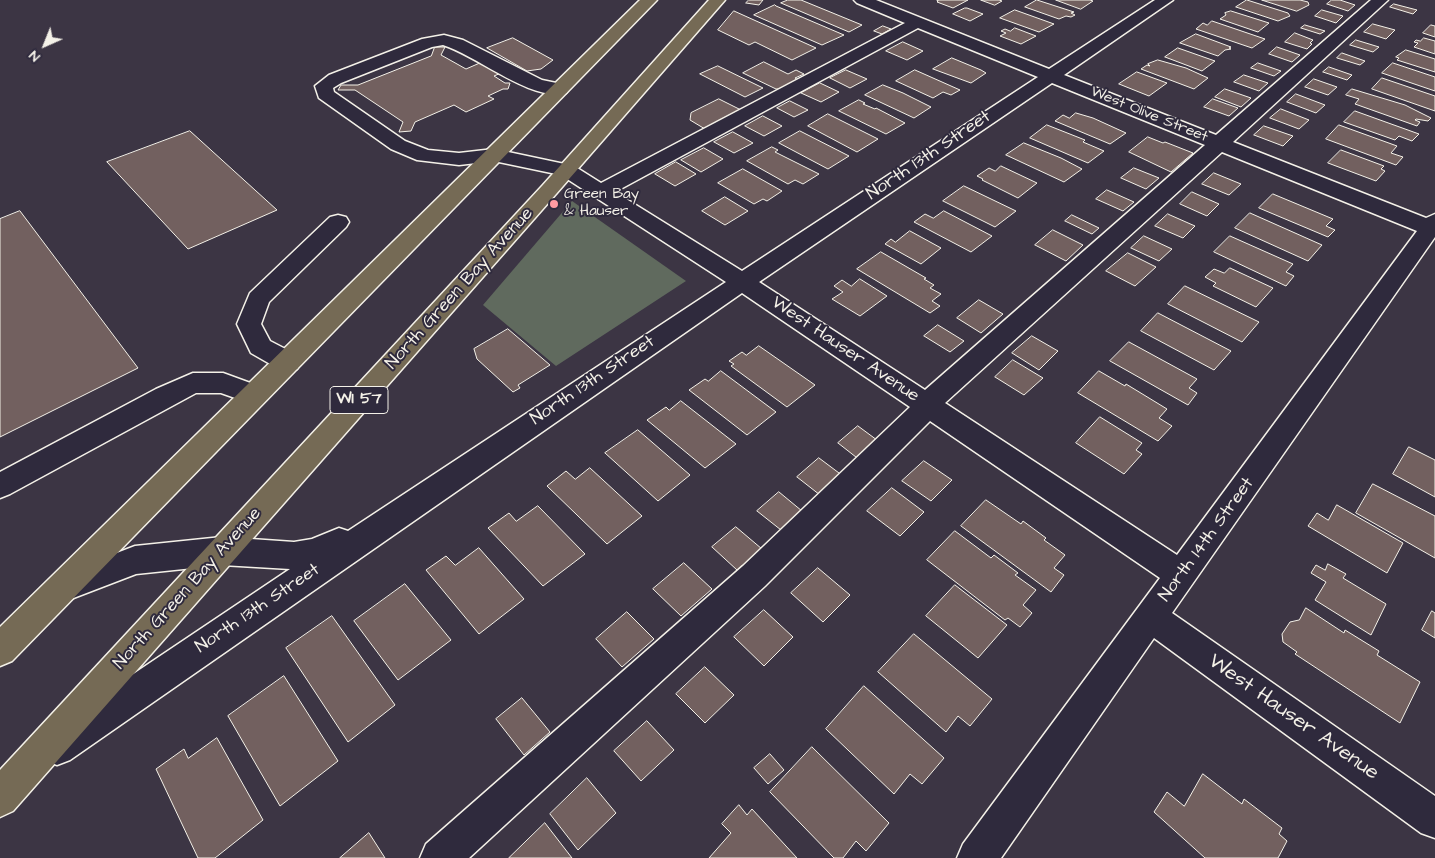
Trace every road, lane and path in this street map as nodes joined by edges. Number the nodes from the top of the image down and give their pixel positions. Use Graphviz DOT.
graph roads {
  1 [pos="649,0"];
  2 [pos="717,0"];
  3 [pos="862,0"];
  4 [pos="1165,0"];
  5 [pos="1380,0"];
  6 [pos="918,22"];
  7 [pos="1051,75"];
  8 [pos="560,90"];
  9 [pos="1218,143"];
  10 [pos="494,155"];
  11 [pos="567,170"];
  12 [pos="601,191"];
  13 [pos="338,222"];
  14 [pos="1433,226"];
  15 [pos="741,281"];
  16 [pos="288,362"];
  17 [pos="255,395"];
  18 [pos="927,404"];
  19 [pos="0,486"];
  20 [pos="395,515"];
  21 [pos="222,551"];
  22 [pos="1182,575"];
  23 [pos="62,588"];
  24 [pos="1150,616"];
  25 [pos="0,650"];
  26 [pos="25,769"];
  27 [pos="0,798"];
  28 [pos="1435,819"];
  29 [pos="440,858"];
  30 [pos="977,858"];
  1 -- 8 [label="main road"];
  2 -- 11 [label="main road, North Green Bay Avenue / WI 57"];
  3 -- 6 [label="street, West Olive Street"];
  4 -- 7 [label="street, North 13th Street"];
  5 -- 9 [label="street"];
  6 -- 7 [label="street, West Olive Street"];
  6 -- 12 [label="street"];
  7 -- 9 [label="street, West Olive Street"];
  7 -- 15 [label="street, North 13th Street"];
  8 -- 10 [label="main road"];
  8 -- 10 [label="street, West Hauser Avenue"];
  9 -- 14 [label="street, West Olive Street"];
  9 -- 18 [label="street"];
  10 -- 11 [label="street, West Hauser Avenue"];
  10 -- 16 [label="main road"];
  11 -- 12 [label="street, West Hauser Avenue"];
  11 -- 21 [label="main road, North Green Bay Avenue / WI 57"];
  12 -- 15 [label="street, West Hauser Avenue"];
  13 -- 16 [label="street"];
  14 -- 22 [label="street, North 14th Street"];
  15 -- 18 [label="street, West Hauser Avenue"];
  15 -- 20 [label="street, North 13th Street"];
  16 -- 17 [label="main road"];
  17 -- 19 [label="street"];
  17 -- 23 [label="main road"];
  18 -- 22 [label="street, West Hauser Avenue"];
  18 -- 29 [label="street"];
  20 -- 21 [label="street"];
  20 -- 26 [label="street, North 13th Street"];
  21 -- 23 [label="street"];
  21 -- 26 [label="main road, North Green Bay Avenue / WI 57"];
  22 -- 24 [label="street, North 14th Street"];
  23 -- 25 [label="main road"];
  24 -- 28 [label="street, West Hauser Avenue"];
  24 -- 30 [label="street, North 14th Street"];
  26 -- 27 [label="main road, North Green Bay Avenue / WI 57"];
}
